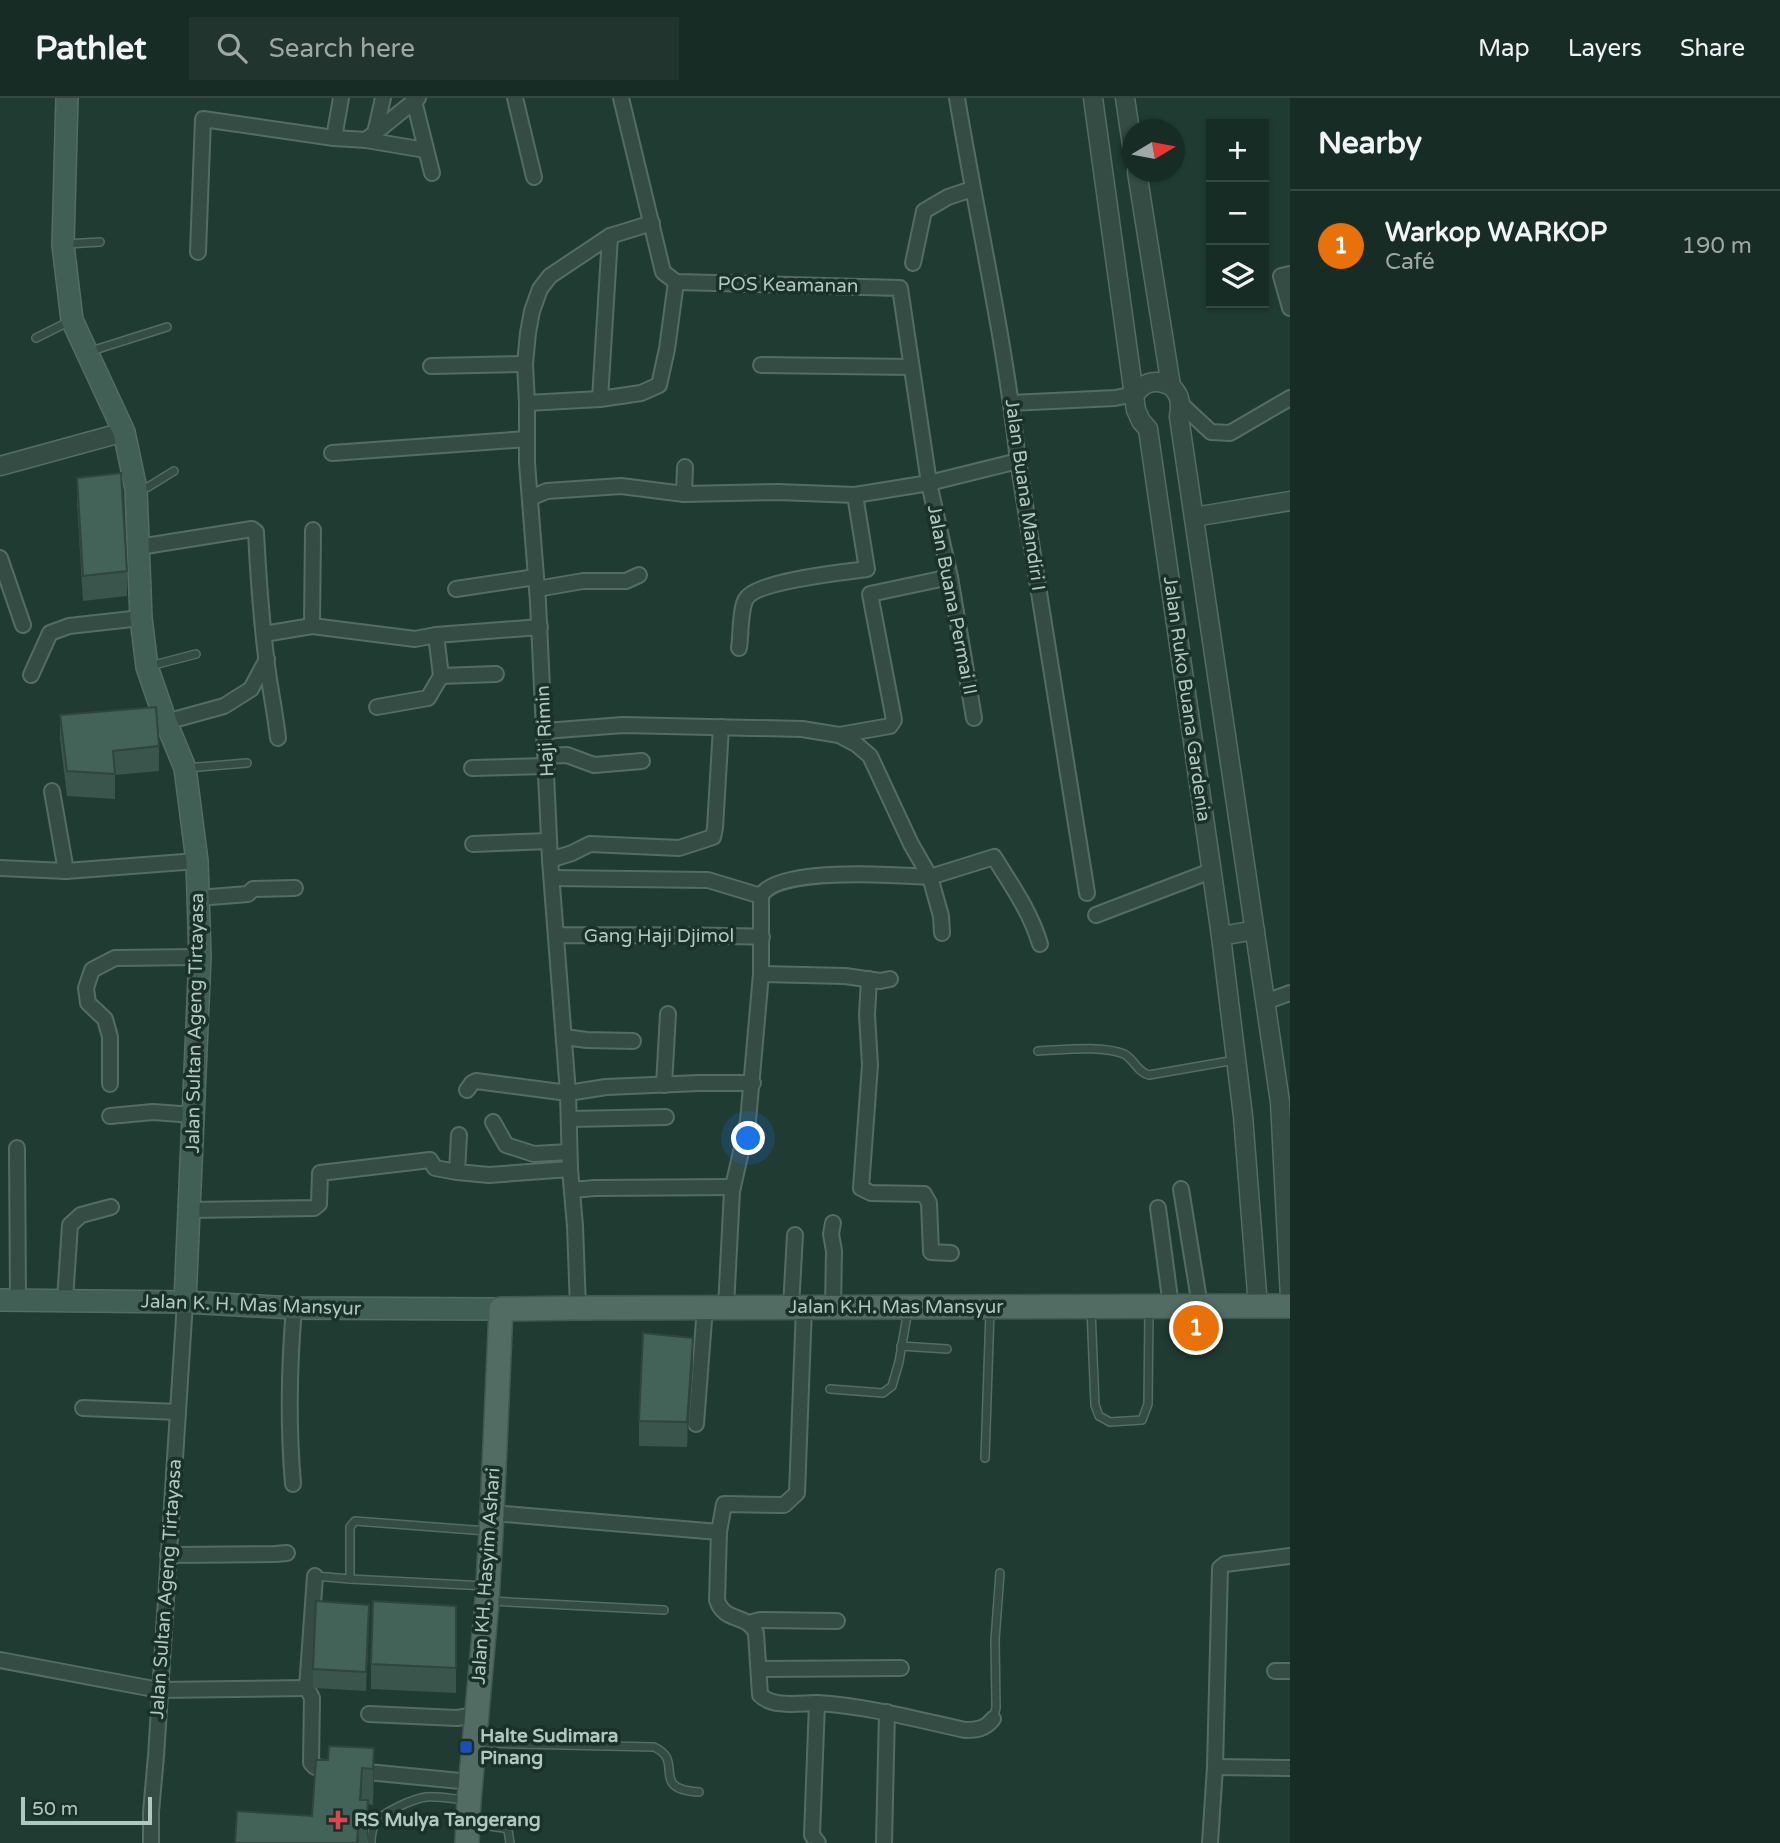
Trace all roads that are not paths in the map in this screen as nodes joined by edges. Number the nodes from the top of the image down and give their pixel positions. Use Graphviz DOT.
graph roads {
  1 [pos="67,98"];
  2 [pos="341,98"];
  3 [pos="383,98"];
  4 [pos="515,98"];
  5 [pos="621,98"];
  6 [pos="957,98"];
  7 [pos="1093,98"];
  8 [pos="1125,98"];
  9 [pos="416,100"];
  10 [pos="1128,119"];
  11 [pos="371,136"];
  12 [pos="334,138"];
  13 [pos="425,150"];
  14 [pos="432,173"];
  15 [pos="534,177"];
  16 [pos="1139,182"];
  17 [pos="972,189"];
  18 [pos="651,221"];
  19 [pos="610,236"];
  20 [pos="100,242"];
  21 [pos="63,244"];
  22 [pos="198,252"];
  23 [pos="913,263"];
  24 [pos="1290,274"];
  25 [pos="676,282"];
  26 [pos="901,288"];
  27 [pos="1290,308"];
  28 [pos="72,320"];
  29 [pos="167,327"];
  30 [pos="36,338"];
  31 [pos="87,352"];
  32 [pos="526,364"];
  33 [pos="761,365"];
  34 [pos="431,366"];
  35 [pos="911,367"];
  36 [pos="1171,386"];
  37 [pos="1135,394"];
  38 [pos="1290,398"];
  39 [pos="600,399"];
  40 [pos="527,403"];
  41 [pos="1012,403"];
  42 [pos="1181,404"];
  43 [pos="123,428"];
  44 [pos="527,439"];
  45 [pos="332,453"];
  46 [pos="1018,461"];
  47 [pos="0,466"];
  48 [pos="685,467"];
  49 [pos="174,471"];
  50 [pos="929,483"];
  51 [pos="136,489"];
  52 [pos="684,494"];
  53 [pos="855,495"];
  54 [pos="530,498"];
  55 [pos="1290,501"];
  56 [pos="1194,517"];
  57 [pos="313,530"];
  58 [pos="139,547"];
  59 [pos="0,558"];
  60 [pos="639,575"];
  61 [pos="950,577"];
  62 [pos="537,583"];
  63 [pos="456,589"];
  64 [pos="142,618"];
  65 [pos="23,625"];
  66 [pos="312,626"];
  67 [pos="540,627"];
  68 [pos="264,634"];
  69 [pos="436,635"];
  70 [pos="1212,637"];
  71 [pos="1180,642"];
  72 [pos="739,648"];
  73 [pos="196,654"];
  74 [pos="267,659"];
  75 [pos="147,667"];
  76 [pos="496,674"];
  77 [pos="31,675"];
  78 [pos="441,676"];
  79 [pos="377,707"];
  80 [pos="974,718"];
  81 [pos="166,722"];
  82 [pos="721,727"];
  83 [pos="545,731"];
  84 [pos="839,735"];
  85 [pos="278,738"];
  86 [pos="546,761"];
  87 [pos="642,761"];
  88 [pos="247,764"];
  89 [pos="185,768"];
  90 [pos="472,768"];
  91 [pos="52,791"];
  92 [pos="549,841"];
  93 [pos="472,844"];
  94 [pos="550,860"];
  95 [pos="197,861"];
  96 [pos="0,868"];
  97 [pos="66,871"];
  98 [pos="1211,871"];
  99 [pos="930,877"];
  100 [pos="552,878"];
  101 [pos="295,888"];
  102 [pos="1087,893"];
  103 [pos="761,895"];
  104 [pos="198,898"];
  105 [pos="1096,915"];
  106 [pos="1255,930"];
  107 [pos="942,933"];
  108 [pos="556,935"];
  109 [pos="1221,936"];
  110 [pos="762,937"];
  111 [pos="1041,944"];
  112 [pos="200,957"];
  113 [pos="761,974"];
  114 [pos="869,979"];
  115 [pos="890,979"];
  116 [pos="1290,993"];
  117 [pos="1265,1002"];
  118 [pos="668,1014"];
  119 [pos="564,1037"];
  120 [pos="633,1041"];
  121 [pos="1038,1051"];
  122 [pos="1235,1060"];
  123 [pos="753,1083"];
  124 [pos="110,1084"];
  125 [pos="664,1085"];
  126 [pos="467,1090"];
  127 [pos="568,1093"];
  128 [pos="194,1115"];
  129 [pos="110,1116"];
  130 [pos="666,1117"];
  131 [pos="570,1119"];
  132 [pos="493,1122"];
  133 [pos="459,1135"];
  134 [pos="18,1148"];
  135 [pos="569,1152"];
  136 [pos="569,1169"];
  137 [pos="457,1172"];
  138 [pos="733,1187"];
  139 [pos="1181,1189"];
  140 [pos="572,1190"];
  141 [pos="111,1207"];
  142 [pos="1158,1208"];
  143 [pos="190,1210"];
  144 [pos="834,1223"];
  145 [pos="795,1236"];
  146 [pos="951,1253"];
  147 [pos="1288,1255"];
  148 [pos="1254,1261"];
  149 [pos="1290,1298"];
  150 [pos="9,1300"];
  151 [pos="65,1300"];
  152 [pos="185,1302"];
  153 [pos="1091,1306"];
  154 [pos="1160,1306"];
  155 [pos="1200,1306"];
  156 [pos="1258,1306"];
  157 [pos="1290,1306"];
  158 [pos="578,1307"];
  159 [pos="715,1307"];
  160 [pos="797,1307"];
  161 [pos="833,1307"];
  162 [pos="909,1307"];
  163 [pos="991,1307"];
  164 [pos="295,1308"];
  165 [pos="501,1309"];
  166 [pos="901,1346"];
  167 [pos="947,1349"];
  168 [pos="830,1389"];
  169 [pos="83,1408"];
  170 [pos="178,1412"];
  171 [pos="696,1424"];
  172 [pos="985,1458"];
  173 [pos="293,1485"];
  174 [pos="491,1522"];
  175 [pos="719,1532"];
  176 [pos="288,1553"];
  177 [pos="168,1555"];
  178 [pos="1290,1556"];
  179 [pos="1000,1573"];
  180 [pos="315,1576"];
  181 [pos="350,1579"];
  182 [pos="487,1594"];
  183 [pos="664,1610"];
  184 [pos="837,1621"];
  185 [pos="749,1623"];
  186 [pos="0,1660"];
  187 [pos="901,1668"];
  188 [pos="759,1669"];
  189 [pos="307,1688"];
  190 [pos="159,1690"];
  191 [pos="817,1703"];
  192 [pos="887,1712"];
  193 [pos="369,1714"];
  194 [pos="476,1715"];
  195 [pos="993,1719"];
  196 [pos="473,1742"];
  197 [pos="1215,1767"];
  198 [pos="1290,1768"];
  199 [pos="699,1791"];
  200 [pos="469,1812"];
  201 [pos="151,1843"];
  202 [pos="371,1843"];
  203 [pos="510,1843"];
  204 [pos="818,1843"];
  205 [pos="884,1843"];
  206 [pos="1210,1843"];
  1 -- 21 [label="main road, Jalan Sultan Ageng Tirtayasa"];
  2 -- 12 [label="street"];
  3 -- 11 [label="street"];
  4 -- 15 [label="street"];
  5 -- 18 [label="street"];
  6 -- 17 [label="street, Jalan Buana Mandiri I"];
  7 -- 37 [label="street, Jalan Ruko Buana Gardenia"];
  8 -- 10 [label="street"];
  9 -- 11 [label="street"];
  9 -- 13 [label="street"];
  11 -- 12 [label="street"];
  11 -- 13 [label="street"];
  12 -- 22 [label="street"];
  13 -- 14 [label="street"];
  16 -- 36 [label="street, Jalan Ruko Buana Gardenia"];
  17 -- 23 [label="street"];
  17 -- 41 [label="street, Jalan Buana Mandiri I"];
  18 -- 19 [label="street, Haji Rimin"];
  18 -- 25 [label="street"];
  19 -- 32 [label="street, Haji Rimin"];
  19 -- 39 [label="street"];
  20 -- 21 [label="lane"];
  21 -- 28 [label="main road, Jalan Sultan Ageng Tirtayasa"];
  24 -- 27 [label="street"];
  25 -- 26 [label="street, POS Keamanan"];
  25 -- 39 [label="street"];
  26 -- 35 [label="street, Jalan Buana Permai II"];
  28 -- 30 [label="lane"];
  28 -- 31 [label="main road, Jalan Sultan Ageng Tirtayasa"];
  29 -- 31 [label="lane"];
  31 -- 43 [label="main road, Jalan Sultan Ageng Tirtayasa"];
  32 -- 34 [label="street"];
  32 -- 40 [label="street, Haji Rimin"];
  33 -- 35 [label="street"];
  35 -- 50 [label="street, Jalan Buana Permai II"];
  36 -- 37 [label="street"];
  36 -- 42 [label="street, Jalan Ruko Buana Gardenia"];
  37 -- 41 [label="street"];
  37 -- 71 [label="street, Jalan Ruko Buana Gardenia"];
  38 -- 42 [label="street"];
  39 -- 40 [label="street"];
  40 -- 44 [label="street, Haji Rimin"];
  41 -- 46 [label="street, Jalan Buana Mandiri I"];
  42 -- 56 [label="street, Jalan Ruko Buana Gardenia"];
  43 -- 47 [label="street"];
  43 -- 51 [label="main road, Jalan Sultan Ageng Tirtayasa"];
  44 -- 45 [label="street"];
  44 -- 54 [label="street, Haji Rimin"];
  46 -- 50 [label="street"];
  46 -- 102 [label="street, Jalan Buana Mandiri I"];
  48 -- 52 [label="street"];
  49 -- 51 [label="lane"];
  50 -- 53 [label="street"];
  50 -- 61 [label="street, Jalan Buana Permai II"];
  51 -- 58 [label="main road, Jalan Sultan Ageng Tirtayasa"];
  52 -- 53 [label="street"];
  52 -- 54 [label="street"];
  53 -- 72 [label="street"];
  54 -- 62 [label="street, Haji Rimin"];
  55 -- 56 [label="street"];
  56 -- 70 [label="street, Jalan Ruko Buana Gardenia"];
  57 -- 66 [label="street"];
  58 -- 64 [label="main road, Jalan Sultan Ageng Tirtayasa"];
  58 -- 68 [label="street"];
  59 -- 65 [label="street"];
  60 -- 62 [label="street"];
  61 -- 80 [label="street, Jalan Buana Permai II"];
  61 -- 84 [label="street"];
  62 -- 63 [label="street"];
  62 -- 67 [label="street, Haji Rimin"];
  64 -- 75 [label="main road, Jalan Sultan Ageng Tirtayasa"];
  64 -- 77 [label="street"];
  66 -- 68 [label="street"];
  66 -- 69 [label="street"];
  67 -- 69 [label="street"];
  67 -- 83 [label="street, Haji Rimin"];
  68 -- 74 [label="street"];
  69 -- 78 [label="street"];
  70 -- 71 [label="street"];
  70 -- 106 [label="street, Jalan Ruko Buana Gardenia"];
  71 -- 98 [label="street, Jalan Ruko Buana Gardenia"];
  73 -- 75 [label="lane"];
  74 -- 81 [label="street"];
  74 -- 85 [label="street"];
  75 -- 81 [label="main road, Jalan Sultan Ageng Tirtayasa"];
  76 -- 78 [label="street"];
  78 -- 79 [label="street"];
  81 -- 89 [label="main road, Jalan Sultan Ageng Tirtayasa"];
  82 -- 83 [label="street"];
  82 -- 84 [label="street"];
  82 -- 94 [label="street"];
  83 -- 86 [label="street, Haji Rimin"];
  84 -- 99 [label="street"];
  86 -- 87 [label="street"];
  86 -- 90 [label="street"];
  86 -- 92 [label="street, Haji Rimin"];
  88 -- 89 [label="lane"];
  89 -- 95 [label="main road, Jalan Sultan Ageng Tirtayasa"];
  91 -- 97 [label="street"];
  92 -- 93 [label="street"];
  92 -- 94 [label="street, Haji Rimin"];
  94 -- 100 [label="street, Haji Rimin"];
  95 -- 97 [label="street"];
  95 -- 104 [label="main road, Jalan Sultan Ageng Tirtayasa"];
  96 -- 97 [label="street"];
  98 -- 105 [label="street"];
  98 -- 109 [label="street, Jalan Ruko Buana Gardenia"];
  99 -- 103 [label="street"];
  99 -- 107 [label="street"];
  99 -- 111 [label="street"];
  100 -- 103 [label="street"];
  100 -- 108 [label="street, Haji Rimin"];
  101 -- 104 [label="street"];
  103 -- 110 [label="street"];
  104 -- 112 [label="main road, Jalan Sultan Ageng Tirtayasa"];
  106 -- 109 [label="street"];
  106 -- 117 [label="street, Jalan Ruko Buana Gardenia"];
  108 -- 110 [label="street, Gang Haji Djimol"];
  108 -- 119 [label="street, Haji Rimin"];
  109 -- 122 [label="street, Jalan Ruko Buana Gardenia"];
  110 -- 113 [label="street"];
  112 -- 124 [label="street"];
  112 -- 128 [label="main road, Jalan Sultan Ageng Tirtayasa"];
  113 -- 114 [label="street"];
  113 -- 123 [label="street"];
  114 -- 115 [label="street"];
  114 -- 146 [label="street"];
  116 -- 117 [label="street"];
  117 -- 147 [label="street, Jalan Ruko Buana Gardenia"];
  118 -- 125 [label="street"];
  119 -- 120 [label="street"];
  119 -- 127 [label="street, Haji Rimin"];
  121 -- 122 [label="lane"];
  122 -- 148 [label="street, Jalan Ruko Buana Gardenia"];
  123 -- 125 [label="street"];
  123 -- 138 [label="street"];
  125 -- 127 [label="street"];
  126 -- 127 [label="street"];
  127 -- 131 [label="street, Haji Rimin"];
  128 -- 129 [label="street"];
  128 -- 143 [label="main road, Jalan Sultan Ageng Tirtayasa"];
  130 -- 131 [label="street"];
  131 -- 135 [label="street, Haji Rimin"];
  132 -- 135 [label="street"];
  133 -- 137 [label="street"];
  134 -- 150 [label="street"];
  135 -- 136 [label="street, Haji Rimin"];
  136 -- 137 [label="street"];
  136 -- 140 [label="street, Haji Rimin"];
  137 -- 143 [label="street"];
  138 -- 140 [label="street"];
  138 -- 159 [label="street"];
  139 -- 155 [label="street"];
  140 -- 158 [label="street, Haji Rimin"];
  141 -- 151 [label="street"];
  142 -- 154 [label="street"];
  143 -- 152 [label="main road, Jalan Sultan Ageng Tirtayasa"];
  144 -- 161 [label="street"];
  145 -- 160 [label="street"];
  147 -- 148 [label="street"];
  147 -- 149 [label="street, Jalan Ruko Buana Gardenia"];
  148 -- 156 [label="street, Jalan Ruko Buana Gardenia"];
  150 -- 151 [label="main road, Jalan K. H. Mas Mansyur"];
  151 -- 152 [label="main road, Jalan K. H. Mas Mansyur"];
  152 -- 164 [label="main road, Jalan K. H. Mas Mansyur"];
  152 -- 170 [label="street, Jalan Sultan Ageng Tirtayasa"];
  153 -- 154 [label="main road, Jalan K.H. Mas Mansyur"];
  153 -- 154 [label="lane"];
  153 -- 163 [label="main road, Jalan K.H. Mas Mansyur"];
  154 -- 155 [label="main road, Jalan K.H. Mas Mansyur"];
  155 -- 156 [label="main road, Jalan K.H. Mas Mansyur"];
  156 -- 157 [label="main road, Jalan K.H. Mas Mansyur"];
  158 -- 159 [label="main road, Jalan K.H. Mas Mansyur"];
  158 -- 165 [label="main road, Jalan K.H. Mas Mansyur"];
  159 -- 160 [label="main road, Jalan K.H. Mas Mansyur"];
  159 -- 171 [label="street"];
  160 -- 161 [label="main road, Jalan K.H. Mas Mansyur"];
  160 -- 175 [label="street"];
  161 -- 162 [label="main road, Jalan K.H. Mas Mansyur"];
  162 -- 163 [label="main road, Jalan K.H. Mas Mansyur"];
  162 -- 166 [label="lane"];
  163 -- 172 [label="lane"];
  164 -- 165 [label="main road, Jalan K. H. Mas Mansyur"];
  164 -- 173 [label="street"];
  165 -- 174 [label="main road, Jalan KH. Hasyim Ashari"];
  166 -- 167 [label="lane"];
  166 -- 168 [label="lane"];
  169 -- 170 [label="street"];
  170 -- 177 [label="street, Jalan Sultan Ageng Tirtayasa"];
  174 -- 175 [label="street"];
  174 -- 181 [label="lane"];
  174 -- 182 [label="main road, Jalan KH. Hasyim Ashari"];
  175 -- 185 [label="street"];
  176 -- 177 [label="street"];
  177 -- 190 [label="street, Jalan Sultan Ageng Tirtayasa"];
  178 -- 197 [label="street"];
  179 -- 195 [label="lane"];
  180 -- 181 [label="lane"];
  180 -- 189 [label="street"];
  181 -- 182 [label="lane"];
  182 -- 183 [label="lane"];
  182 -- 194 [label="main road, Jalan KH. Hasyim Ashari"];
  184 -- 185 [label="street"];
  185 -- 188 [label="street"];
  186 -- 190 [label="street"];
  187 -- 188 [label="street"];
  188 -- 191 [label="street"];
  189 -- 190 [label="street"];
  189 -- 200 [label="street"];
  190 -- 201 [label="street, Jalan Sultan Ageng Tirtayasa"];
  191 -- 192 [label="street"];
  191 -- 204 [label="street"];
  192 -- 195 [label="street"];
  192 -- 205 [label="street"];
  193 -- 194 [label="street"];
  194 -- 196 [label="main road, Jalan KH. Hasyim Ashari"];
  196 -- 199 [label="lane"];
  196 -- 200 [label="main road, Jalan KH. Hasyim Ashari"];
  197 -- 198 [label="street"];
  197 -- 206 [label="street"];
  200 -- 202 [label="lane"];
  200 -- 203 [label="lane"];
}
